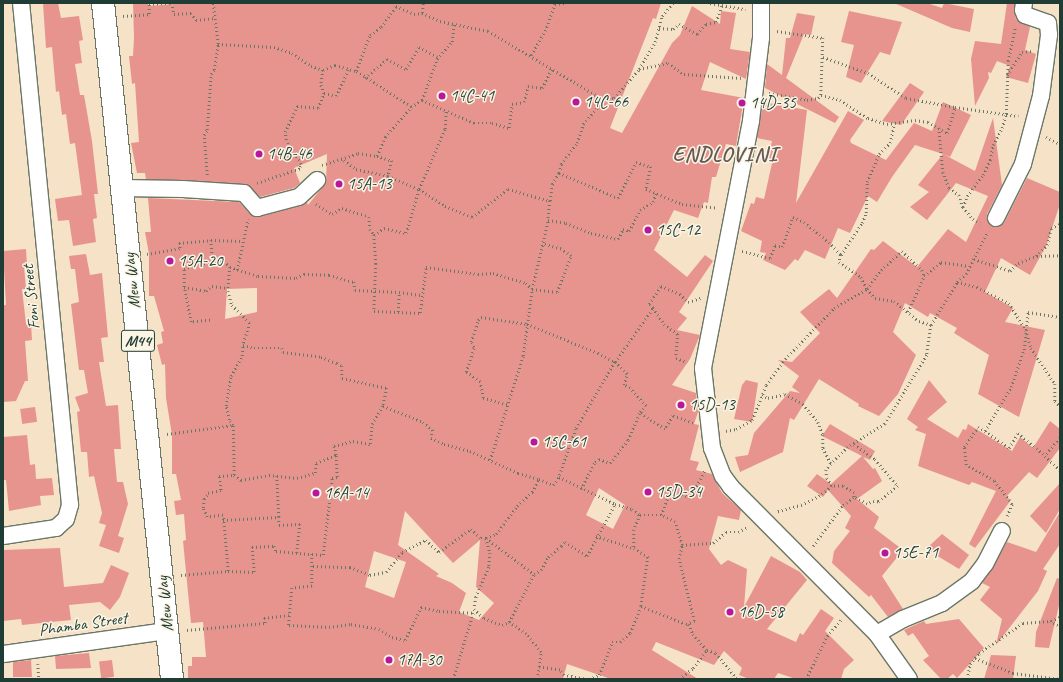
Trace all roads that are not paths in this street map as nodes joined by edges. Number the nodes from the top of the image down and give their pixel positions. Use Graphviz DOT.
graph roads {
  1 [pos="21,3"];
  2 [pos="1023,6"];
  3 [pos="761,7"];
  4 [pos="104,11"];
  5 [pos="313,172"];
  6 [pos="122,188"];
  7 [pos="996,218"];
  8 [pos="1002,531"];
  9 [pos="3,536"];
  10 [pos="168,631"];
  11 [pos="877,634"];
  12 [pos="3,654"];
  13 [pos="172,679"];
  14 [pos="909,679"];
  1 -- 9 [label="street, Foni Street"];
  2 -- 7 [label="street"];
  3 -- 11 [label="street"];
  4 -- 6 [label="main road, Mew Way / M44"];
  5 -- 6 [label="street"];
  6 -- 10 [label="main road, Mew Way / M44"];
  8 -- 11 [label="street"];
  10 -- 12 [label="street, Phamba Street"];
  10 -- 13 [label="main road, Mew Way / M44"];
  11 -- 14 [label="street"];
}
